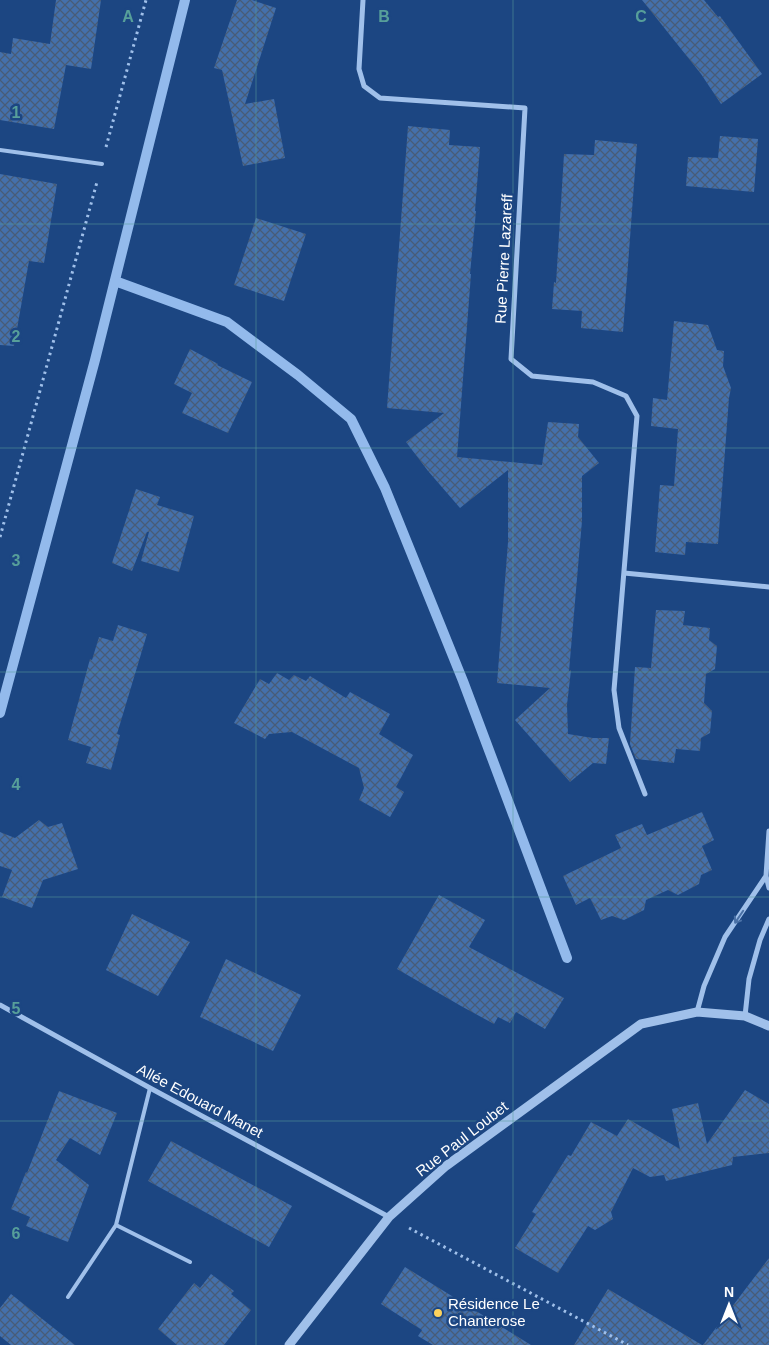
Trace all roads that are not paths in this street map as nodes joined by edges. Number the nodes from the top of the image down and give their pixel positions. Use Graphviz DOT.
graph roads {
  1 [pos="363,0"];
  2 [pos="0,150"];
  3 [pos="102,164"];
  4 [pos="624,573"];
  5 [pos="769,587"];
  6 [pos="645,794"];
  7 [pos="769,831"];
  8 [pos="766,876"];
  9 [pos="769,888"];
  10 [pos="769,919"];
  11 [pos="0,1005"];
  12 [pos="697,1012"];
  13 [pos="745,1016"];
  14 [pos="769,1026"];
  15 [pos="150,1088"];
  16 [pos="389,1217"];
  17 [pos="116,1225"];
  18 [pos="190,1262"];
  19 [pos="68,1297"];
  20 [pos="289,1345"];
  1 -- 4 [label="street, Rue Pierre Lazareff"];
  2 -- 3 [label="lane"];
  4 -- 5 [label="street"];
  4 -- 6 [label="street"];
  7 -- 8 [label="street"];
  8 -- 9 [label="street"];
  8 -- 12 [label="street, one-way"];
  10 -- 13 [label="street"];
  11 -- 15 [label="street, Allée Edouard Manet"];
  12 -- 13 [label="street, Rue Paul Loubet"];
  12 -- 16 [label="street, Rue Paul Loubet"];
  13 -- 14 [label="street, Rue Paul Loubet"];
  15 -- 16 [label="street, Allée Edouard Manet"];
  15 -- 17 [label="lane"];
  16 -- 20 [label="street, Rue Paul Loubet"];
  17 -- 18 [label="lane"];
  17 -- 19 [label="lane"];
}
